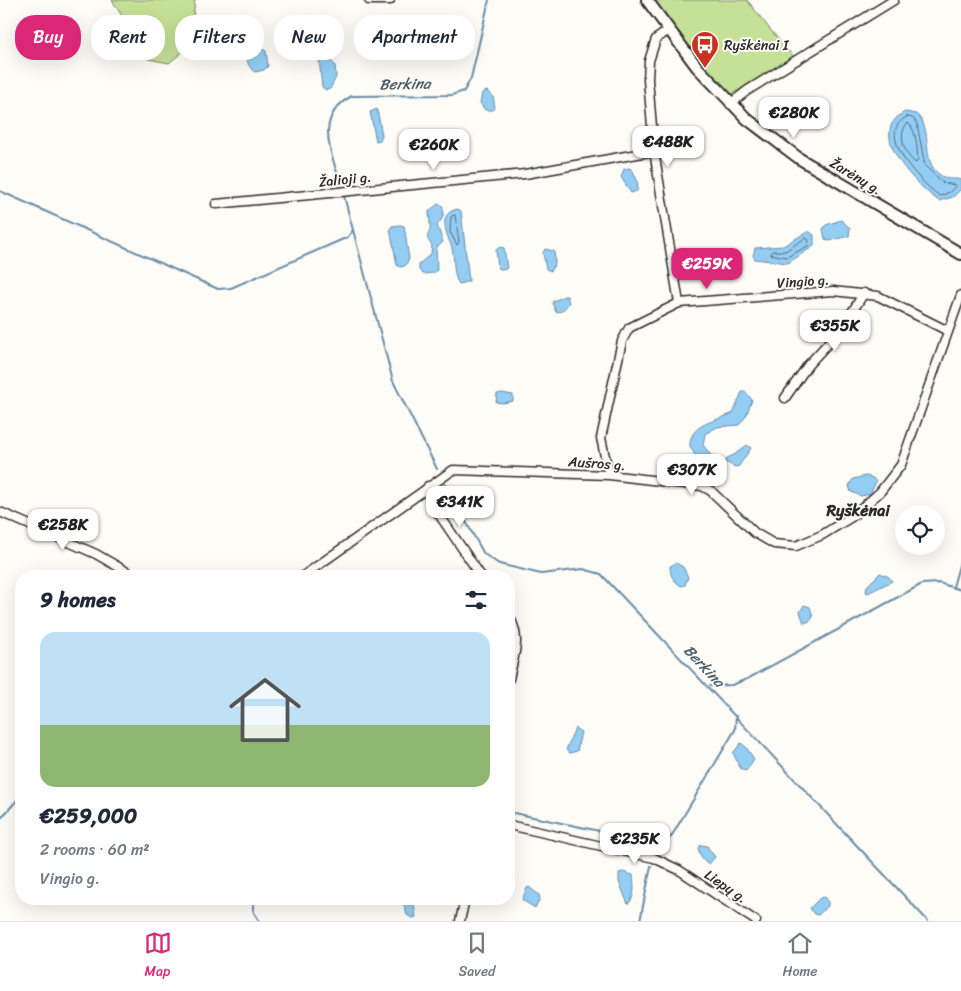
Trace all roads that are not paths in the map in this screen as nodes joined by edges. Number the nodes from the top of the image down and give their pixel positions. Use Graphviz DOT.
graph roads {
  1 [pos="369,0"];
  2 [pos="390,0"];
  3 [pos="647,0"];
  4 [pos="894,0"];
  5 [pos="669,30"];
  6 [pos="730,104"];
  7 [pos="654,151"];
  8 [pos="216,204"];
  9 [pos="961,254"];
  10 [pos="864,293"];
  11 [pos="961,295"];
  12 [pos="679,304"];
  13 [pos="948,330"];
  14 [pos="785,398"];
  15 [pos="608,475"];
  16 [pos="428,486"];
  17 [pos="0,512"];
  18 [pos="124,570"];
  19 [pos="312,570"];
  20 [pos="477,570"];
  21 [pos="515,626"];
  22 [pos="515,650"];
  23 [pos="515,826"];
  24 [pos="464,905"];
  25 [pos="460,921"];
  26 [pos="756,921"];
  1 -- 2 [label="street"];
  3 -- 5 [label="main road, Žarėnų g."];
  4 -- 6 [label="street"];
  5 -- 6 [label="main road, Žarėnų g."];
  5 -- 7 [label="street"];
  6 -- 9 [label="main road, Žarėnų g."];
  7 -- 8 [label="street, Žalioji g."];
  7 -- 12 [label="street"];
  10 -- 12 [label="street, Vingio g."];
  10 -- 13 [label="street, Vingio g."];
  10 -- 14 [label="street"];
  11 -- 13 [label="street, Aušros g."];
  12 -- 15 [label="street, Vingio g."];
  13 -- 15 [label="street, Aušros g."];
  15 -- 16 [label="street, Aušros g."];
  16 -- 19 [label="street, Aušros g."];
  16 -- 20 [label="street"];
  17 -- 18 [label="street"];
  21 -- 22 [label="street"];
  23 -- 26 [label="street, Liepų g."];
  24 -- 25 [label="street"];
}
